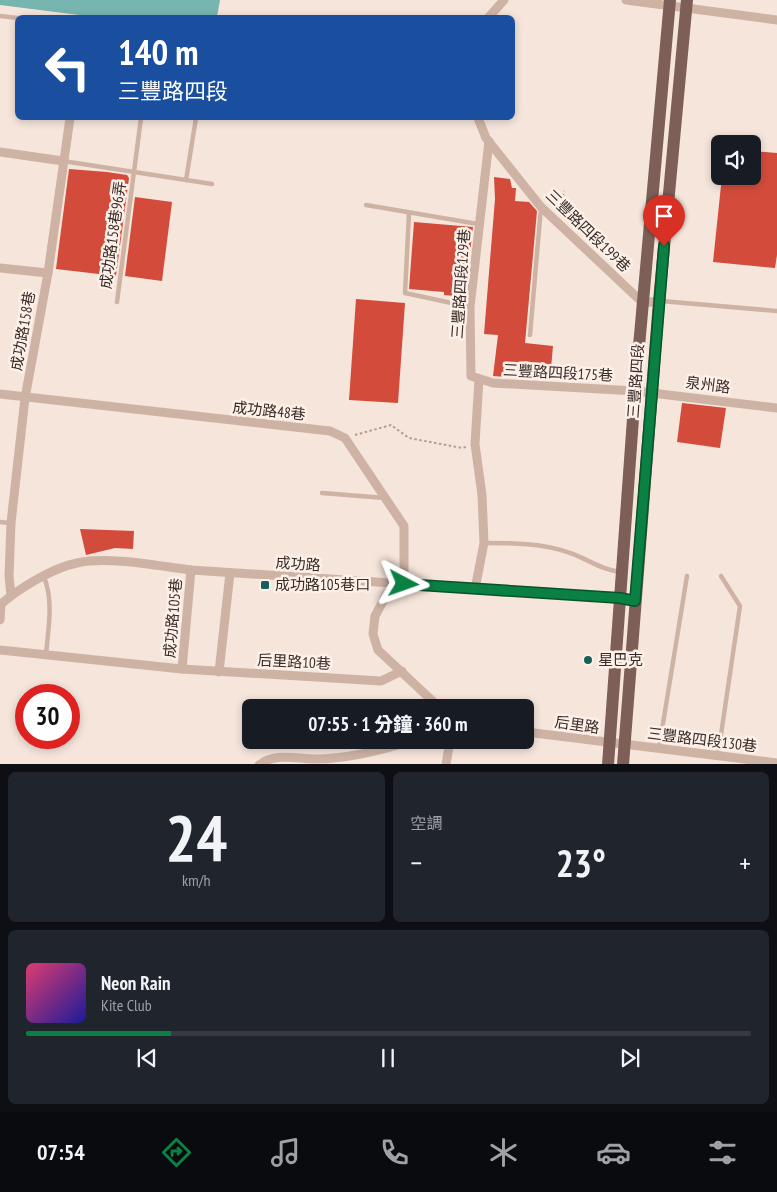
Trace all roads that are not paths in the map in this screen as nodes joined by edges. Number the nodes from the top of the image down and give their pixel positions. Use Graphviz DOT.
graph roads {
  1 [pos="504,0"];
  2 [pos="626,0"];
  3 [pos="670,2"];
  4 [pos="687,3"];
  5 [pos="491,15"];
  6 [pos="0,16"];
  7 [pos="15,18"];
  8 [pos="777,20"];
  9 [pos="70,120"];
  10 [pos="141,120"];
  11 [pos="196,120"];
  12 [pos="479,120"];
  13 [pos="488,141"];
  14 [pos="0,152"];
  15 [pos="63,161"];
  16 [pos="135,172"];
  17 [pos="186,180"];
  18 [pos="212,184"];
  19 [pos="366,205"];
  20 [pos="541,207"];
  21 [pos="409,213"];
  22 [pos="478,224"];
  23 [pos="0,268"];
  24 [pos="48,273"];
  25 [pos="659,301"];
  26 [pos="116,302"];
  27 [pos="643,302"];
  28 [pos="470,307"];
  29 [pos="777,311"];
  30 [pos="530,335"];
  31 [pos="479,379"];
  32 [pos="635,391"];
  33 [pos="652,392"];
  34 [pos="0,394"];
  35 [pos="25,398"];
  36 [pos="777,408"];
  37 [pos="322,493"];
  38 [pos="385,498"];
  39 [pos="0,522"];
  40 [pos="11,523"];
  41 [pos="484,543"];
  42 [pos="191,570"];
  43 [pos="622,572"];
  44 [pos="230,573"];
  45 [pos="687,576"];
  46 [pos="721,576"];
  47 [pos="44,577"];
  48 [pos="404,584"];
  49 [pos="476,589"];
  50 [pos="11,596"];
  51 [pos="620,598"];
  52 [pos="635,601"];
  53 [pos="1,605"];
  54 [pos="0,620"];
  55 [pos="0,650"];
  56 [pos="46,655"];
  57 [pos="182,669"];
  58 [pos="402,671"];
  59 [pos="219,672"];
  60 [pos="431,699"];
  61 [pos="534,733"];
  62 [pos="610,744"];
  63 [pos="624,745"];
  64 [pos="659,748"];
  65 [pos="377,749"];
  66 [pos="448,749"];
  67 [pos="718,755"];
  68 [pos="777,763"];
  69 [pos="259,764"];
  70 [pos="446,764"];
  71 [pos="608,764"];
  72 [pos="623,764"];
  1 -- 5 [label="street"];
  2 -- 3 [label="street"];
  3 -- 4 [label="street"];
  3 -- 27 [label="main road, 三豐路四段"];
  4 -- 8 [label="street"];
  4 -- 25 [label="main road, 三豐路四段"];
  6 -- 7 [label="lane"];
  9 -- 15 [label="street, 成功路158巷"];
  10 -- 16 [label="lane, 成功路158巷96弄"];
  11 -- 17 [label="lane"];
  12 -- 13 [label="street, 三豐路四段199巷"];
  13 -- 20 [label="street, 三豐路四段199巷"];
  13 -- 22 [label="street, 三豐路四段129巷"];
  14 -- 15 [label="street"];
  15 -- 16 [label="lane"];
  15 -- 24 [label="street, 成功路158巷"];
  16 -- 17 [label="lane"];
  16 -- 26 [label="lane, 成功路158巷96弄"];
  17 -- 18 [label="lane"];
  19 -- 21 [label="lane"];
  20 -- 27 [label="street, 三豐路四段199巷"];
  20 -- 30 [label="lane"];
  21 -- 22 [label="lane"];
  21 -- 28 [label="lane"];
  22 -- 28 [label="street, 三豐路四段129巷"];
  23 -- 24 [label="street"];
  24 -- 35 [label="street, 成功路158巷"];
  25 -- 27 [label="street"];
  25 -- 29 [label="lane"];
  25 -- 33 [label="main road, 三豐路四段"];
  27 -- 32 [label="main road, 三豐路四段"];
  28 -- 31 [label="street, 三豐路四段129巷"];
  31 -- 32 [label="street, 三豐路四段175巷"];
  31 -- 41 [label="street, 三豐路四段129巷"];
  32 -- 33 [label="street, 泉州路"];
  32 -- 43 [label="main road, 三豐路四段"];
  33 -- 36 [label="street, 泉州路"];
  33 -- 52 [label="main road, 三豐路四段"];
  34 -- 35 [label="street, 成功路48巷"];
  35 -- 38 [label="street, 成功路48巷"];
  35 -- 40 [label="street, 成功路158巷"];
  37 -- 38 [label="lane"];
  38 -- 48 [label="street"];
  39 -- 40 [label="lane"];
  40 -- 50 [label="street, 成功路158巷"];
  41 -- 43 [label="lane"];
  41 -- 49 [label="street, 三豐路四段129巷"];
  42 -- 44 [label="street, 成功路"];
  42 -- 47 [label="street, 成功路"];
  42 -- 57 [label="street, 成功路105巷"];
  43 -- 51 [label="main road, 三豐路四段"];
  44 -- 48 [label="street, 成功路"];
  44 -- 59 [label="street"];
  45 -- 64 [label="lane"];
  46 -- 67 [label="lane"];
  47 -- 50 [label="street, 成功路"];
  47 -- 56 [label="lane"];
  48 -- 49 [label="street, 成功路"];
  48 -- 58 [label="street"];
  49 -- 51 [label="street, 成功路"];
  50 -- 53 [label="street, 成功路"];
  51 -- 52 [label="street, 成功路"];
  51 -- 62 [label="main road, 三豐路四段"];
  52 -- 63 [label="main road, 三豐路四段"];
  53 -- 54 [label="street"];
  55 -- 56 [label="street, 后里路10巷"];
  56 -- 57 [label="street, 后里路10巷"];
  57 -- 59 [label="street, 后里路10巷"];
  58 -- 59 [label="street, 后里路10巷"];
  58 -- 60 [label="street"];
  61 -- 62 [label="street, 后里路"];
  62 -- 63 [label="street, 后里路"];
  62 -- 71 [label="main road, 三豐路四段"];
  63 -- 64 [label="street, 三豐路四段130巷"];
  63 -- 72 [label="main road, 三豐路四段"];
  64 -- 67 [label="street, 三豐路四段130巷"];
  65 -- 69 [label="street"];
  66 -- 70 [label="street"];
  67 -- 68 [label="street, 三豐路四段130巷"];
}
